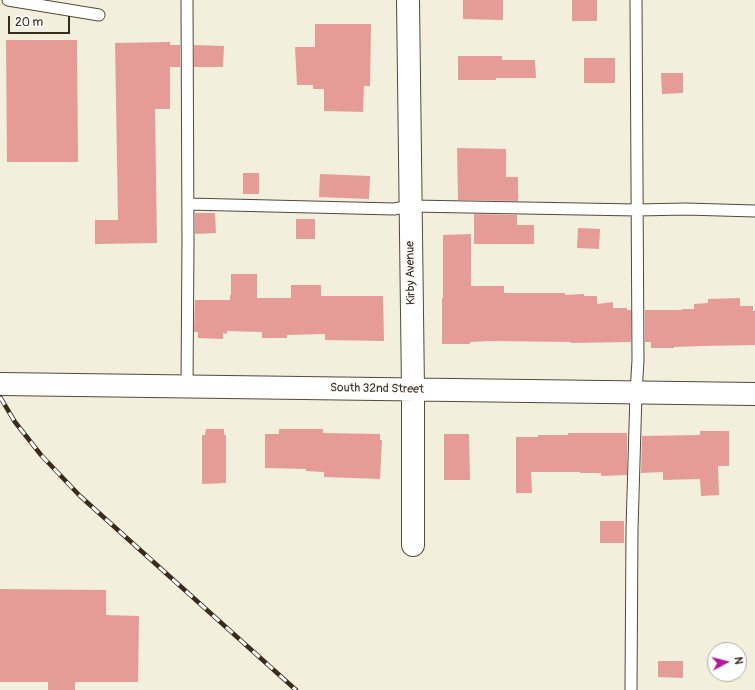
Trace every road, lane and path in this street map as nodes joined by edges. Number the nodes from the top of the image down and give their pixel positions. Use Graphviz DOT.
graph roads {
  1 [pos="8,0"];
  2 [pos="187,0"];
  3 [pos="408,0"];
  4 [pos="636,0"];
  5 [pos="65,4"];
  6 [pos="99,15"];
  7 [pos="188,204"];
  8 [pos="411,206"];
  9 [pos="637,210"];
  10 [pos="755,211"];
  11 [pos="0,384"];
  12 [pos="187,386"];
  13 [pos="413,390"];
  14 [pos="636,393"];
  15 [pos="755,394"];
  16 [pos="413,545"];
  17 [pos="631,690"];
  1 -- 5 [label="lane"];
  2 -- 7 [label="lane"];
  3 -- 8 [label="street, Kirby Avenue"];
  4 -- 9 [label="lane"];
  5 -- 6 [label="lane"];
  7 -- 8 [label="lane"];
  7 -- 12 [label="lane"];
  8 -- 9 [label="lane"];
  8 -- 13 [label="street, Kirby Avenue"];
  9 -- 10 [label="lane"];
  9 -- 14 [label="lane"];
  11 -- 12 [label="street, South 32nd Street"];
  12 -- 13 [label="street, South 32nd Street"];
  13 -- 14 [label="street, South 32nd Street"];
  13 -- 16 [label="street, Kirby Avenue"];
  14 -- 15 [label="street, South 32nd Street"];
  14 -- 17 [label="lane"];
}
